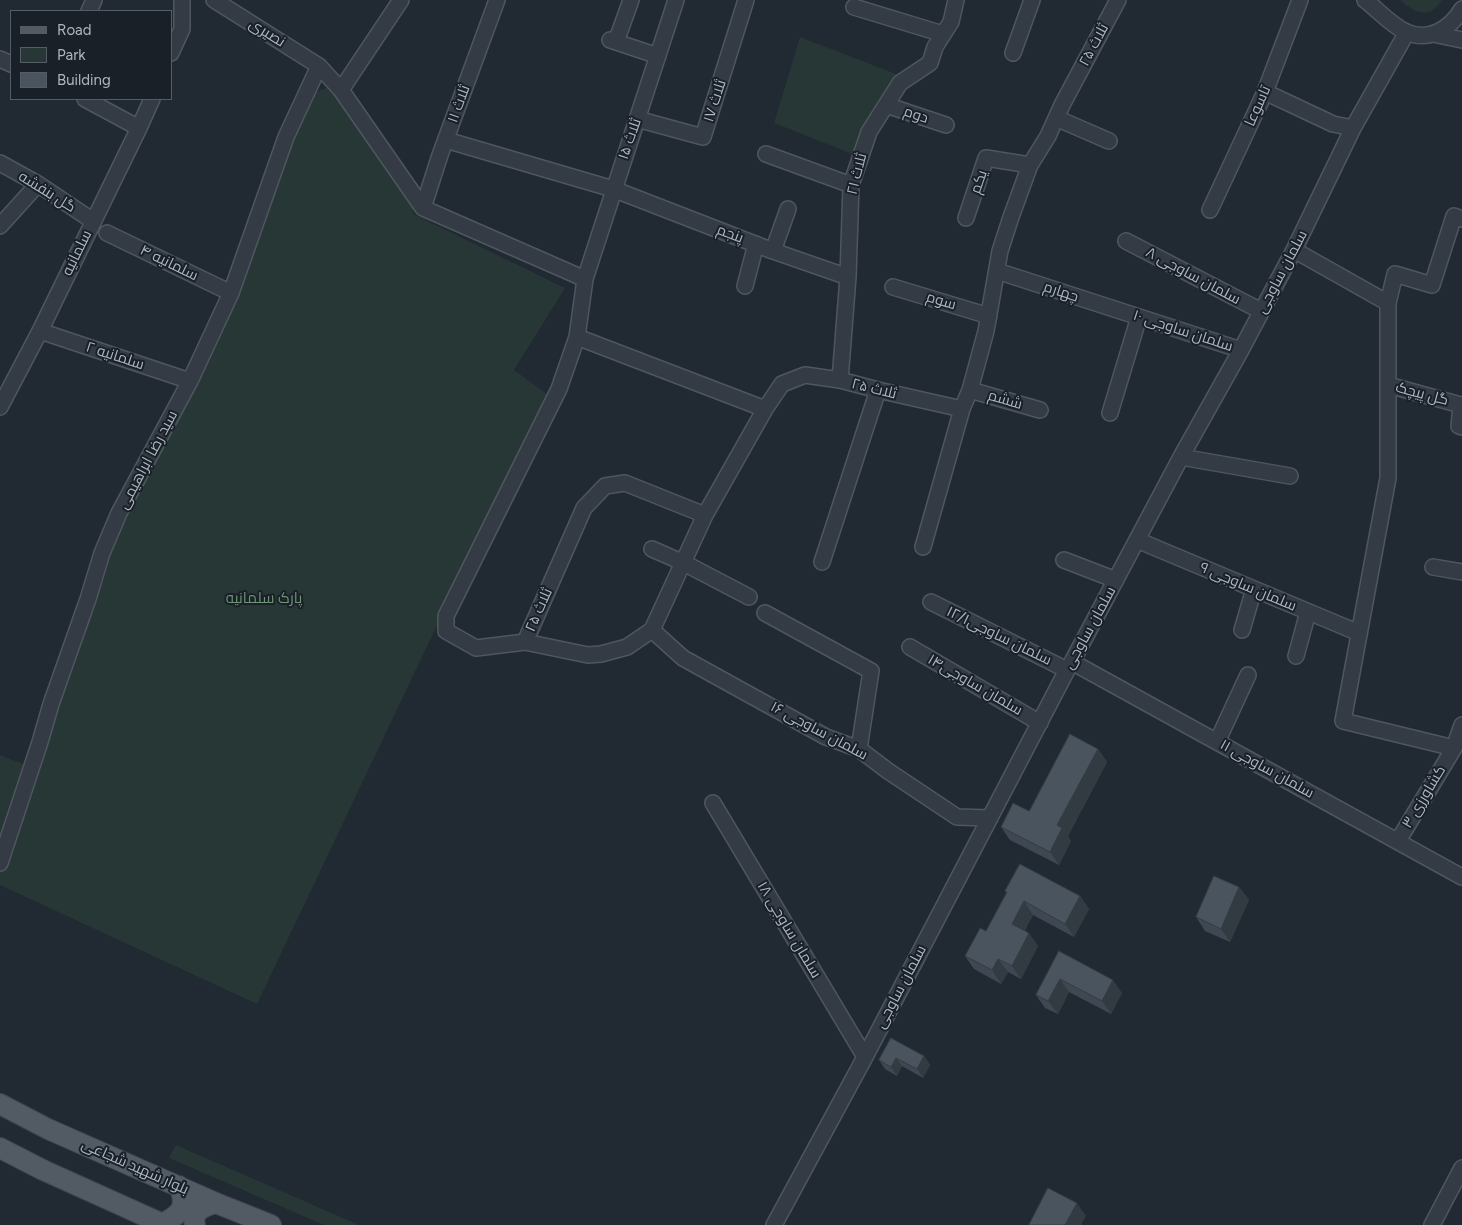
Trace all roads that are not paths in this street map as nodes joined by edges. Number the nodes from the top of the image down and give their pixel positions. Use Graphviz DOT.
graph roads {
  1 [pos="182,0"];
  2 [pos="214,0"];
  3 [pos="401,0"];
  4 [pos="497,0"];
  5 [pos="631,0"];
  6 [pos="676,0"];
  7 [pos="746,0"];
  8 [pos="956,0"];
  9 [pos="1032,0"];
  10 [pos="1118,0"];
  11 [pos="1300,0"];
  12 [pos="1365,0"];
  13 [pos="854,8"];
  14 [pos="1462,9"];
  15 [pos="1406,32"];
  16 [pos="943,34"];
  17 [pos="1433,34"];
  18 [pos="1462,40"];
  19 [pos="172,51"];
  20 [pos="1013,53"];
  21 [pos="658,56"];
  22 [pos="319,66"];
  23 [pos="341,90"];
  24 [pos="1265,92"];
  25 [pos="87,100"];
  26 [pos="152,100"];
  27 [pos="886,105"];
  28 [pos="1056,118"];
  29 [pos="637,119"];
  30 [pos="946,126"];
  31 [pos="139,128"];
  32 [pos="1353,128"];
  33 [pos="446,140"];
  34 [pos="1109,141"];
  35 [pos="766,154"];
  36 [pos="0,163"];
  37 [pos="1030,165"];
  38 [pos="38,184"];
  39 [pos="851,185"];
  40 [pos="613,189"];
  41 [pos="423,208"];
  42 [pos="788,209"];
  43 [pos="1210,210"];
  44 [pos="966,218"];
  45 [pos="1462,219"];
  46 [pos="92,221"];
  47 [pos="0,226"];
  48 [pos="107,233"];
  49 [pos="1126,241"];
  50 [pos="756,244"];
  51 [pos="1294,250"];
  52 [pos="773,251"];
  53 [pos="997,271"];
  54 [pos="848,277"];
  55 [pos="585,279"];
  56 [pos="745,286"];
  57 [pos="893,287"];
  58 [pos="231,293"];
  59 [pos="1388,303"];
  60 [pos="1261,312"];
  61 [pos="1132,315"];
  62 [pos="989,316"];
  63 [pos="40,331"];
  64 [pos="577,337"];
  65 [pos="1241,350"];
  66 [pos="840,380"];
  67 [pos="190,381"];
  68 [pos="1388,385"];
  69 [pos="4,386"];
  70 [pos="878,390"];
  71 [pos="970,390"];
  72 [pos="0,407"];
  73 [pos="962,408"];
  74 [pos="765,409"];
  75 [pos="1040,410"];
  76 [pos="1110,413"];
  77 [pos="1462,427"];
  78 [pos="1181,457"];
  79 [pos="1290,476"];
  80 [pos="705,515"];
  81 [pos="1137,540"];
  82 [pos="923,547"];
  83 [pos="652,550"];
  84 [pos="1064,560"];
  85 [pos="822,562"];
  86 [pos="684,563"];
  87 [pos="1433,567"];
  88 [pos="1462,572"];
  89 [pos="1116,580"];
  90 [pos="1254,589"];
  91 [pos="749,596"];
  92 [pos="931,602"];
  93 [pos="1308,612"];
  94 [pos="766,613"];
  95 [pos="652,630"];
  96 [pos="1242,630"];
  97 [pos="1360,633"];
  98 [pos="525,642"];
  99 [pos="910,647"];
  100 [pos="1296,656"];
  101 [pos="1070,666"];
  102 [pos="1248,675"];
  103 [pos="1040,723"];
  104 [pos="1462,725"];
  105 [pos="1217,742"];
  106 [pos="859,749"];
  107 [pos="1455,754"];
  108 [pos="713,803"];
  109 [pos="990,818"];
  110 [pos="1398,841"];
  111 [pos="0,863"];
  112 [pos="1462,877"];
  113 [pos="865,1057"];
  114 [pos="0,1104"];
  115 [pos="0,1148"];
  116 [pos="1462,1168"];
  117 [pos="179,1186"];
  118 [pos="216,1203"];
  119 [pos="164,1224"];
  120 [pos="195,1225"];
  121 [pos="272,1225"];
  122 [pos="774,1225"];
  123 [pos="1432,1225"];
  1 -- 19 [label="street"];
  2 -- 22 [label="street, نصیری"];
  3 -- 23 [label="street"];
  4 -- 33 [label="street, ثلاث ۱۱"];
  5 -- 21 [label="street"];
  6 -- 21 [label="street, ثلاث ۱۵"];
  7 -- 29 [label="street, ثلاث ۱۷"];
  8 -- 16 [label="street, ثلاث ۲۱"];
  9 -- 20 [label="street"];
  10 -- 28 [label="street, ثلاث ۲۵"];
  11 -- 24 [label="street, تاسوعا"];
  12 -- 15 [label="street"];
  13 -- 16 [label="street"];
  14 -- 17 [label="street"];
  15 -- 17 [label="street"];
  15 -- 32 [label="street, سلمان ساوجی"];
  16 -- 27 [label="street, ثلاث ۲۱"];
  17 -- 18 [label="street"];
  21 -- 29 [label="street, ثلاث ۱۵"];
  22 -- 23 [label="street, نصیری"];
  22 -- 58 [label="street, سید رضا ابراهیمی"];
  23 -- 41 [label="street, نصیری"];
  24 -- 32 [label="street"];
  24 -- 43 [label="street, تاسوعا"];
  25 -- 31 [label="street"];
  26 -- 31 [label="street, سلمانیه"];
  27 -- 30 [label="street, دوم"];
  27 -- 39 [label="street, ثلاث ۲۱"];
  28 -- 34 [label="street"];
  28 -- 37 [label="street, ثلاث ۲۵"];
  29 -- 40 [label="street, ثلاث ۱۵"];
  31 -- 46 [label="street, سلمانیه"];
  32 -- 51 [label="street, سلمان ساوجی"];
  33 -- 40 [label="street, پنجم"];
  33 -- 41 [label="street, ثلاث ۱۱"];
  35 -- 39 [label="street"];
  36 -- 38 [label="street, گل بنفشه"];
  37 -- 44 [label="street, یکم"];
  37 -- 53 [label="street, ثلاث ۲۵"];
  38 -- 46 [label="street, گل بنفشه"];
  38 -- 47 [label="street"];
  39 -- 54 [label="street, ثلاث ۲۱"];
  40 -- 50 [label="street, پنجم"];
  40 -- 55 [label="street, ثلاث ۱۵"];
  41 -- 55 [label="street"];
  42 -- 52 [label="street"];
  45 -- 59 [label="street"];
  46 -- 63 [label="street, سلمانیه"];
  48 -- 58 [label="street, سلمانیه ۴"];
  49 -- 60 [label="street, سلمان ساوجی ۸"];
  50 -- 52 [label="street, پنجم"];
  50 -- 56 [label="street"];
  51 -- 59 [label="street"];
  51 -- 60 [label="street, سلمان ساوجی"];
  52 -- 54 [label="street, پنجم"];
  53 -- 61 [label="street, چهارم"];
  53 -- 62 [label="street, ثلاث ۲۵"];
  54 -- 66 [label="street, ثلاث ۲۱"];
  55 -- 64 [label="street, ثلاث ۱۵"];
  57 -- 62 [label="street, سوم"];
  58 -- 67 [label="street, سید رضا ابراهیمی"];
  59 -- 68 [label="street"];
  60 -- 65 [label="street, سلمان ساوجی"];
  61 -- 65 [label="street, سلمان ساوجی ۱۰"];
  61 -- 76 [label="street"];
  62 -- 71 [label="street, ثلاث ۲۵"];
  63 -- 67 [label="street, سلمانیه ۲"];
  63 -- 69 [label="street, سلمانیه"];
  64 -- 74 [label="street"];
  64 -- 98 [label="street, ثلاث ۱۵"];
  65 -- 78 [label="street, سلمان ساوجی"];
  66 -- 70 [label="street, ثلاث ۲۵"];
  66 -- 74 [label="street, ثلاث ۲۵"];
  67 -- 111 [label="street, سید رضا ابراهیمی"];
  68 -- 77 [label="street, گل پیچک"];
  68 -- 97 [label="street"];
  69 -- 72 [label="street, سلمانیه"];
  70 -- 73 [label="street, ثلاث ۲۵"];
  70 -- 85 [label="street"];
  71 -- 73 [label="street, ثلاث ۲۵"];
  71 -- 75 [label="street, ششم"];
  73 -- 82 [label="street"];
  74 -- 80 [label="street, ثلاث ۲۵"];
  78 -- 79 [label="street"];
  78 -- 81 [label="street, سلمان ساوجی"];
  80 -- 86 [label="street"];
  80 -- 98 [label="street, ثلاث ۲۵"];
  81 -- 89 [label="street, سلمان ساوجی"];
  81 -- 90 [label="street, سلمان ساوجی ۹"];
  83 -- 86 [label="street"];
  84 -- 89 [label="street"];
  86 -- 91 [label="street"];
  86 -- 95 [label="street"];
  87 -- 88 [label="street"];
  89 -- 101 [label="street, سلمان ساوجی"];
  90 -- 93 [label="street, سلمان ساوجی ۹"];
  90 -- 96 [label="street"];
  92 -- 101 [label="street, سلمان ساوجی۱۲/۱"];
  93 -- 97 [label="street, سلمان ساوجی ۹"];
  93 -- 100 [label="street"];
  94 -- 106 [label="street"];
  95 -- 98 [label="street"];
  95 -- 106 [label="street, سلمان ساوجی ۱۶"];
  97 -- 107 [label="street"];
  99 -- 103 [label="street, سلمان ساوجی۱۴"];
  101 -- 103 [label="street, سلمان ساوجی"];
  101 -- 105 [label="street, سلمان ساوجی ۱۱"];
  102 -- 105 [label="street"];
  103 -- 109 [label="street, سلمان ساوجی"];
  104 -- 107 [label="street, کشاورزی ۳"];
  105 -- 110 [label="street, سلمان ساوجی ۱۱"];
  106 -- 109 [label="street, سلمان ساوجی ۱۶"];
  107 -- 110 [label="street, کشاورزی ۳"];
  108 -- 113 [label="street, سلمان ساوجی ۱۸"];
  109 -- 113 [label="street, سلمان ساوجی"];
  110 -- 112 [label="street, سلمان ساوجی ۱۱"];
  113 -- 122 [label="street, سلمان ساوجی"];
  114 -- 117 [label="main road, بلوار شهید شجاعی"];
  115 -- 119 [label="main road"];
  116 -- 123 [label="street"];
  117 -- 118 [label="main road, بلوار شهید شجاعی"];
  117 -- 119 [label="main road"];
  118 -- 120 [label="main road"];
  118 -- 121 [label="main road, بلوار شهید شجاعی"];
}
